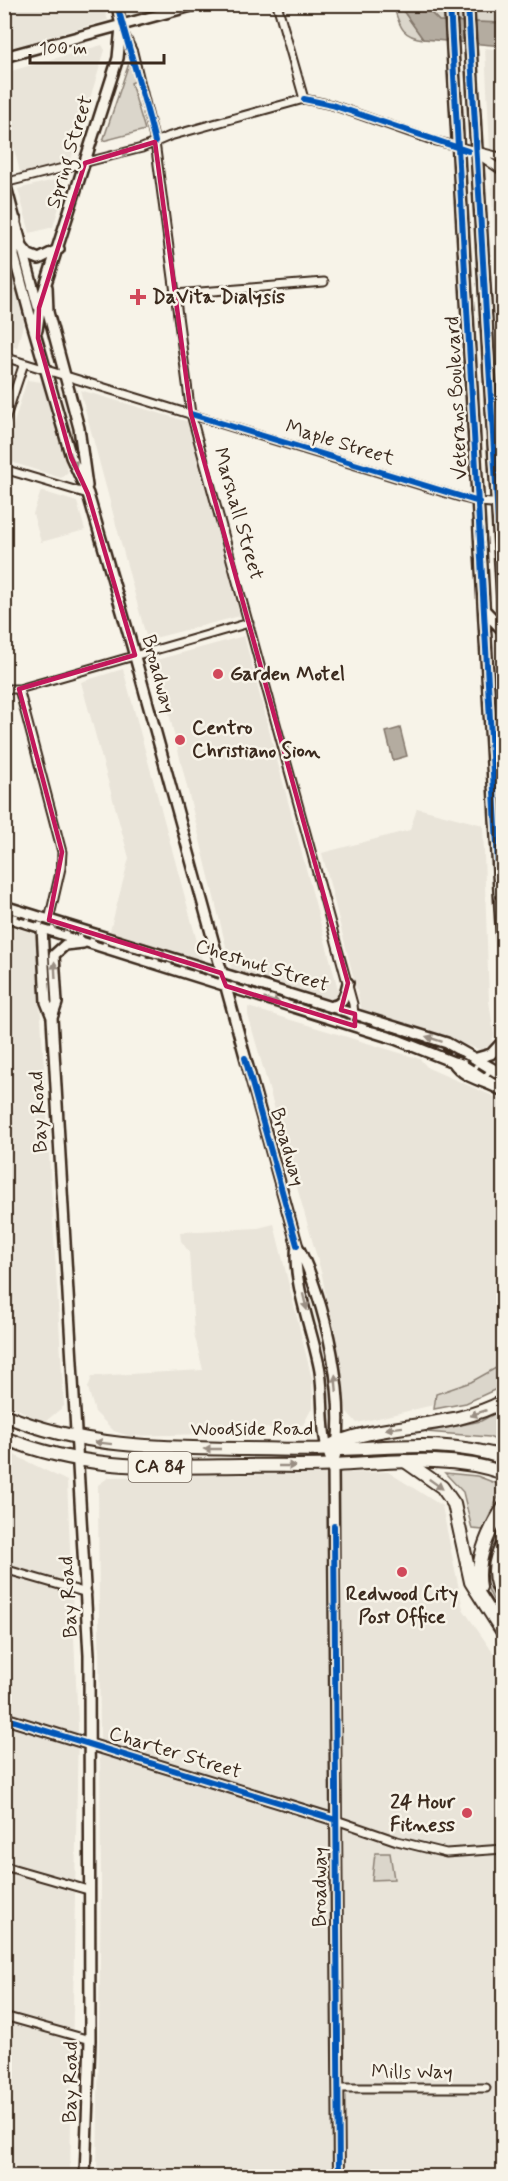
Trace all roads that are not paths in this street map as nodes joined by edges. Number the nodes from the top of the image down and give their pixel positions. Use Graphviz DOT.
graph roads {
  1 [pos="117,4"];
  2 [pos="199,4"];
  3 [pos="277,4"];
  4 [pos="450,4"];
  5 [pos="468,4"];
  6 [pos="121,27"];
  7 [pos="4,57"];
  8 [pos="304,99"];
  9 [pos="155,142"];
  10 [pos="460,148"];
  11 [pos="477,154"];
  12 [pos="504,159"];
  13 [pos="85,163"];
  14 [pos="504,171"];
  15 [pos="5,182"];
  16 [pos="16,220"];
  17 [pos="23,248"];
  18 [pos="59,249"];
  19 [pos="324,282"];
  20 [pos="47,287"];
  21 [pos="175,294"];
  22 [pos="39,308"];
  23 [pos="51,325"];
  24 [pos="38,338"];
  25 [pos="4,357"];
  26 [pos="24,363"];
  27 [pos="48,371"];
  28 [pos="65,376"];
  29 [pos="191,414"];
  30 [pos="4,423"];
  31 [pos="4,469"];
  32 [pos="88,494"];
  33 [pos="479,502"];
  34 [pos="500,504"];
  35 [pos="484,610"];
  36 [pos="504,623"];
  37 [pos="249,624"];
  38 [pos="504,631"];
  39 [pos="135,655"];
  40 [pos="19,688"];
  41 [pos="4,689"];
  42 [pos="500,842"];
  43 [pos="4,906"];
  44 [pos="4,916"];
  45 [pos="49,920"];
  46 [pos="42,928"];
  47 [pos="83,943"];
  48 [pos="504,970"];
  49 [pos="222,973"];
  50 [pos="348,983"];
  51 [pos="225,986"];
  52 [pos="331,1006"];
  53 [pos="355,1014"];
  54 [pos="52,1017"];
  55 [pos="355,1026"];
  56 [pos="504,1040"];
  57 [pos="477,1058"];
  58 [pos="453,1062"];
  59 [pos="504,1077"];
  60 [pos="504,1092"];
  61 [pos="297,1245"];
  62 [pos="504,1401"];
  63 [pos="4,1415"];
  64 [pos="4,1438"];
  65 [pos="79,1439"];
  66 [pos="338,1446"];
  67 [pos="325,1448"];
  68 [pos="504,1458"];
  69 [pos="80,1461"];
  70 [pos="405,1461"];
  71 [pos="333,1465"];
  72 [pos="504,1473"];
  73 [pos="504,1506"];
  74 [pos="504,1544"];
  75 [pos="4,1569"];
  76 [pos="87,1593"];
  77 [pos="504,1598"];
  78 [pos="482,1600"];
  79 [pos="504,1634"];
  80 [pos="4,1718"];
  81 [pos="89,1744"];
  82 [pos="336,1820"];
  83 [pos="504,1849"];
  84 [pos="4,1866"];
  85 [pos="88,1890"];
  86 [pos="4,2016"];
  87 [pos="90,2040"];
  88 [pos="339,2088"];
  89 [pos="486,2088"];
  90 [pos="85,2176"];
  91 [pos="339,2176"];
  1 -- 6 [label="street, Marshall Street"];
  2 -- 6 [label="street"];
  3 -- 8 [label="street"];
  4 -- 10 [label="main road, Veterans Boulevard"];
  5 -- 11 [label="main road, Veterans Boulevard"];
  6 -- 7 [label="street"];
  6 -- 9 [label="street, Marshall Street"];
  6 -- 13 [label="street, Spring Street"];
  8 -- 9 [label="street"];
  8 -- 10 [label="street"];
  13 -- 9 [label="street, one-way"];
  9 -- 21 [label="street, Marshall Street"];
  10 -- 11 [label="street"];
  10 -- 33 [label="main road, Veterans Boulevard"];
  11 -- 12 [label="street"];
  11 -- 14 [label="street"];
  11 -- 34 [label="main road, Veterans Boulevard"];
  13 -- 15 [label="street"];
  13 -- 18 [label="street, Spring Street"];
  15 -- 16 [label="street, Broadway"];
  16 -- 17 [label="street, Broadway"];
  16 -- 24 [label="street, Broadway"];
  17 -- 18 [label="street"];
  17 -- 22 [label="street, Broadway"];
  18 -- 20 [label="street, Spring Street"];
  19 -- 21 [label="street"];
  20 -- 22 [label="street, Spring Street"];
  20 -- 23 [label="street"];
  21 -- 29 [label="street, Marshall Street"];
  22 -- 23 [label="street, Broadway"];
  22 -- 24 [label="street"];
  23 -- 28 [label="street, Broadway"];
  24 -- 27 [label="street, Broadway"];
  25 -- 26 [label="street, Maple Street"];
  26 -- 27 [label="street, Maple Street"];
  26 -- 30 [label="street"];
  27 -- 28 [label="street, Maple Street"];
  27 -- 32 [label="street, Broadway, one-way"];
  28 -- 29 [label="street, Maple Street"];
  28 -- 32 [label="street, Broadway"];
  29 -- 33 [label="street, Maple Street"];
  29 -- 37 [label="street, Marshall Street"];
  31 -- 32 [label="street"];
  32 -- 39 [label="street, Broadway"];
  33 -- 34 [label="street, Maple Street"];
  33 -- 35 [label="main road, Veterans Boulevard"];
  34 -- 36 [label="main road, Veterans Boulevard"];
  35 -- 38 [label="main road"];
  35 -- 42 [label="main road, Veterans Boulevard"];
  37 -- 39 [label="street"];
  37 -- 50 [label="street, Marshall Street"];
  39 -- 40 [label="street"];
  39 -- 49 [label="street, Broadway"];
  40 -- 41 [label="street"];
  40 -- 45 [label="street"];
  42 -- 48 [label="main road, Veterans Boulevard"];
  43 -- 45 [label="street, Chestnut Street"];
  44 -- 46 [label="street, Chestnut Street"];
  49 -- 45 [label="street, Chestnut Street, one-way"];
  46 -- 47 [label="street, Chestnut Street"];
  46 -- 54 [label="street, Bay Road"];
  47 -- 51 [label="street, Chestnut Street"];
  54 -- 47 [label="street, Bay Road, one-way"];
  49 -- 51 [label="street, Broadway"];
  49 -- 52 [label="street, Chestnut Street"];
  50 -- 52 [label="street"];
  50 -- 53 [label="street, Marshall Street"];
  51 -- 55 [label="street, Chestnut Street, one-way"];
  51 -- 61 [label="street, Broadway"];
  52 -- 53 [label="street, Chestnut Street"];
  53 -- 55 [label="street, Marshall Street"];
  57 -- 53 [label="street, Chestnut Street, one-way"];
  54 -- 65 [label="street, Bay Road"];
  55 -- 58 [label="street, Chestnut Street"];
  56 -- 57 [label="street"];
  57 -- 59 [label="street, Chestnut Street"];
  58 -- 59 [label="street, Chestnut Street"];
  58 -- 60 [label="street"];
  66 -- 61 [label="street, Broadway, one-way"];
  61 -- 67 [label="street, Broadway, one-way"];
  62 -- 66 [label="highway, one-way"];
  63 -- 65 [label="highway, Woodside Road / CA 84"];
  64 -- 69 [label="highway, Woodside Road / CA 84"];
  67 -- 65 [label="highway, Woodside Road / CA 84, one-way"];
  65 -- 69 [label="street, Bay Road"];
  66 -- 67 [label="highway"];
  66 -- 68 [label="highway, Woodside Road"];
  66 -- 71 [label="street, Broadway"];
  67 -- 71 [label="street, Broadway"];
  69 -- 71 [label="highway, Woodside Road / CA 84, one-way"];
  69 -- 76 [label="street, Bay Road"];
  70 -- 71 [label="highway, Woodside Road / CA 84"];
  70 -- 72 [label="highway, Woodside Road"];
  70 -- 78 [label="highway, one-way"];
  71 -- 82 [label="street, Broadway"];
  73 -- 78 [label="highway"];
  74 -- 77 [label="highway"];
  75 -- 76 [label="street"];
  76 -- 81 [label="street, Bay Road"];
  78 -- 79 [label="highway"];
  80 -- 81 [label="street, Charter Street"];
  81 -- 82 [label="street, Charter Street"];
  81 -- 85 [label="street, Bay Road"];
  82 -- 83 [label="street, Charter Street"];
  82 -- 88 [label="street, Broadway"];
  84 -- 85 [label="street"];
  85 -- 87 [label="street, Bay Road"];
  86 -- 87 [label="street"];
  87 -- 90 [label="street, Bay Road"];
  88 -- 89 [label="street, Mills Way"];
  88 -- 91 [label="street, Broadway"];
}
